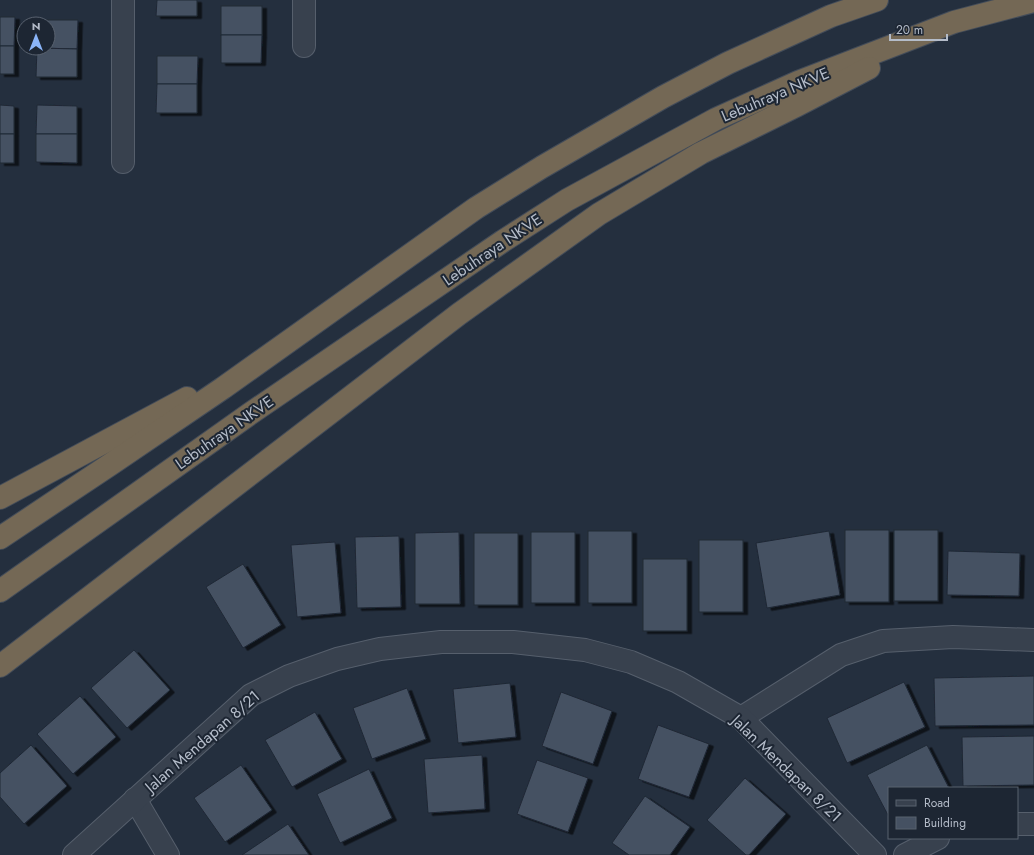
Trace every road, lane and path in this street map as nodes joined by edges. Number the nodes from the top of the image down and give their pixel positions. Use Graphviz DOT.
graph roads {
  1 [pos="123,0"];
  2 [pos="304,0"];
  3 [pos="877,0"];
  4 [pos="1034,1"];
  5 [pos="954,22"];
  6 [pos="304,46"];
  7 [pos="123,162"];
  8 [pos="273,352"];
  9 [pos="0,498"];
  10 [pos="0,538"];
  11 [pos="0,591"];
  12 [pos="1034,640"];
  13 [pos="0,666"];
  14 [pos="741,718"];
  15 [pos="135,799"];
  16 [pos="1018,824"];
  17 [pos="1034,824"];
  18 [pos="936,839"];
  19 [pos="74,855"];
  20 [pos="168,855"];
  21 [pos="875,855"];
  22 [pos="905,855"];
  1 -- 7 [label="street"];
  2 -- 6 [label="street"];
  3 -- 8 [label="highway"];
  4 -- 5 [label="highway, Lebuhraya NKVE"];
  5 -- 11 [label="highway, Lebuhraya NKVE"];
  5 -- 13 [label="highway"];
  8 -- 9 [label="highway"];
  8 -- 10 [label="highway"];
  12 -- 14 [label="street"];
  14 -- 15 [label="street, Jalan Mendapan 8/21"];
  14 -- 21 [label="street, Jalan Mendapan 8/21"];
  15 -- 19 [label="street, Jalan Mendapan 8/21"];
  15 -- 20 [label="street"];
  16 -- 17 [label="street"];
  18 -- 22 [label="street"];
}
